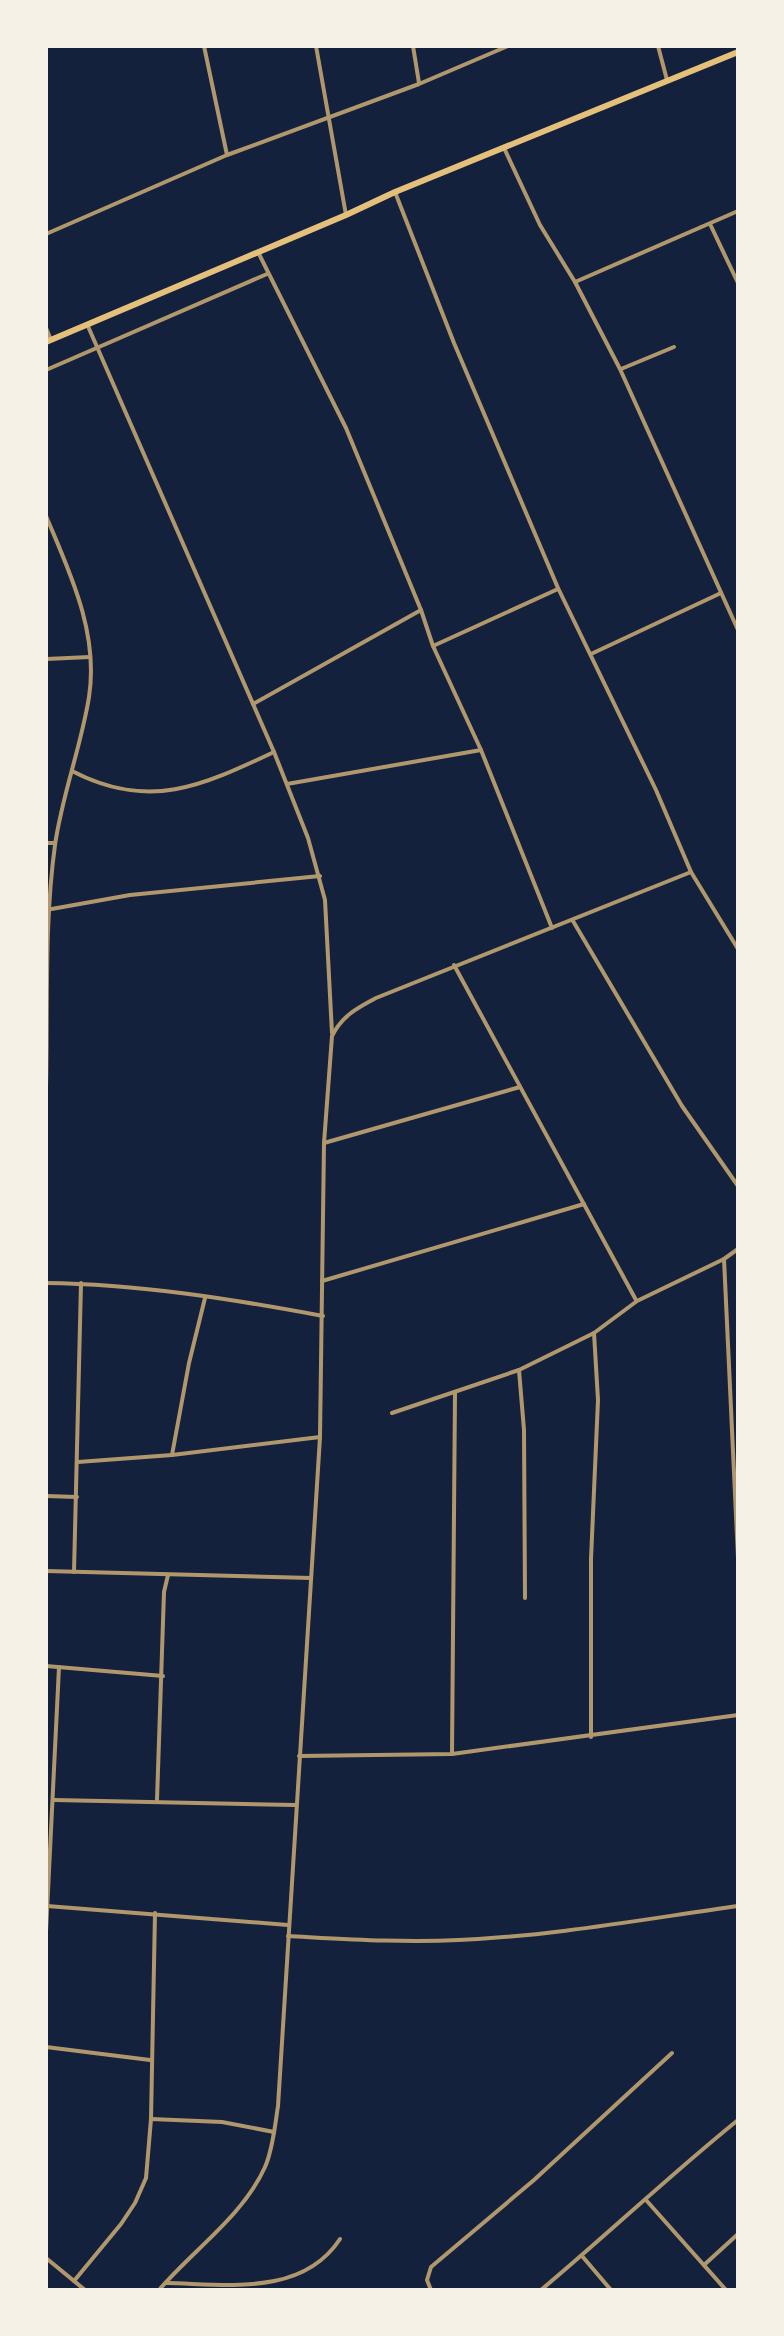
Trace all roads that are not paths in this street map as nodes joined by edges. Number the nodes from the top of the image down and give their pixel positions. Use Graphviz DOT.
graph roads {
  1 [pos="204,46"];
  2 [pos="316,46"];
  3 [pos="413,46"];
  4 [pos="508,46"];
  5 [pos="658,46"];
  6 [pos="738,52"];
  7 [pos="667,80"];
  8 [pos="419,84"];
  9 [pos="329,118"];
  10 [pos="504,148"];
  11 [pos="227,155"];
  12 [pos="395,192"];
  13 [pos="738,211"];
  14 [pos="346,215"];
  15 [pos="710,224"];
  16 [pos="46,234"];
  17 [pos="258,251"];
  18 [pos="267,274"];
  19 [pos="575,282"];
  20 [pos="738,283"];
  21 [pos="87,324"];
  22 [pos="46,328"];
  23 [pos="49,341"];
  24 [pos="674,347"];
  25 [pos="99,348"];
  26 [pos="620,369"];
  27 [pos="46,370"];
  28 [pos="46,516"];
  29 [pos="558,588"];
  30 [pos="721,593"];
  31 [pos="421,610"];
  32 [pos="738,630"];
  33 [pos="433,646"];
  34 [pos="591,654"];
  35 [pos="90,657"];
  36 [pos="46,659"];
  37 [pos="253,704"];
  38 [pos="481,750"];
  39 [pos="274,752"];
  40 [pos="72,771"];
  41 [pos="287,784"];
  42 [pos="46,843"];
  43 [pos="55,843"];
  44 [pos="691,872"];
  45 [pos="320,876"];
  46 [pos="48,910"];
  47 [pos="573,921"];
  48 [pos="552,928"];
  49 [pos="738,949"];
  50 [pos="454,965"];
  51 [pos="46,1004"];
  52 [pos="332,1036"];
  53 [pos="520,1087"];
  54 [pos="46,1088"];
  55 [pos="324,1143"];
  56 [pos="738,1186"];
  57 [pos="584,1204"];
  58 [pos="738,1249"];
  59 [pos="724,1259"];
  60 [pos="322,1281"];
  61 [pos="46,1283"];
  62 [pos="81,1283"];
  63 [pos="205,1298"];
  64 [pos="637,1301"];
  65 [pos="323,1316"];
  66 [pos="594,1333"];
  67 [pos="519,1370"];
  68 [pos="455,1393"];
  69 [pos="392,1413"];
  70 [pos="320,1437"];
  71 [pos="172,1455"];
  72 [pos="736,1459"];
  73 [pos="78,1462"];
  74 [pos="46,1496"];
  75 [pos="77,1497"];
  76 [pos="738,1558"];
  77 [pos="46,1571"];
  78 [pos="74,1572"];
  79 [pos="168,1575"];
  80 [pos="311,1578"];
  81 [pos="525,1598"];
  82 [pos="46,1666"];
  83 [pos="59,1667"];
  84 [pos="163,1676"];
  85 [pos="738,1715"];
  86 [pos="591,1737"];
  87 [pos="452,1754"];
  88 [pos="299,1756"];
  89 [pos="54,1800"];
  90 [pos="157,1801"];
  91 [pos="295,1805"];
  92 [pos="48,1852"];
  93 [pos="47,1906"];
  94 [pos="738,1906"];
  95 [pos="155,1913"];
  96 [pos="289,1925"];
  97 [pos="46,1932"];
  98 [pos="288,1936"];
  99 [pos="46,2047"];
  100 [pos="672,2053"];
  101 [pos="150,2060"];
  102 [pos="151,2119"];
  103 [pos="738,2120"];
  104 [pos="274,2132"];
  105 [pos="646,2200"];
  106 [pos="738,2234"];
  107 [pos="340,2239"];
  108 [pos="582,2256"];
  109 [pos="46,2258"];
  110 [pos="704,2265"];
  111 [pos="74,2281"];
  112 [pos="165,2283"];
  113 [pos="85,2290"];
  114 [pos="159,2290"];
  115 [pos="431,2290"];
  116 [pos="541,2290"];
  117 [pos="611,2290"];
  118 [pos="726,2290"];
  1 -- 11 [label="street"];
  2 -- 9 [label="street"];
  3 -- 8 [label="street"];
  4 -- 8 [label="street"];
  5 -- 7 [label="street"];
  6 -- 7 [label="main road"];
  7 -- 10 [label="main road"];
  8 -- 9 [label="street"];
  9 -- 11 [label="street"];
  9 -- 14 [label="street"];
  10 -- 12 [label="main road"];
  10 -- 19 [label="street"];
  11 -- 16 [label="street"];
  12 -- 14 [label="main road"];
  12 -- 29 [label="street"];
  13 -- 15 [label="street"];
  14 -- 17 [label="main road"];
  15 -- 19 [label="street"];
  15 -- 20 [label="street"];
  17 -- 18 [label="street"];
  17 -- 21 [label="main road"];
  18 -- 25 [label="street"];
  18 -- 31 [label="street"];
  19 -- 26 [label="street"];
  21 -- 23 [label="main road"];
  21 -- 25 [label="street"];
  22 -- 23 [label="street"];
  24 -- 26 [label="street"];
  25 -- 27 [label="street"];
  25 -- 37 [label="street"];
  26 -- 30 [label="street"];
  28 -- 35 [label="street"];
  29 -- 33 [label="street"];
  29 -- 34 [label="street"];
  30 -- 32 [label="street"];
  30 -- 34 [label="street"];
  31 -- 33 [label="street"];
  31 -- 37 [label="street"];
  33 -- 38 [label="street"];
  34 -- 44 [label="street"];
  35 -- 36 [label="street"];
  35 -- 40 [label="street"];
  37 -- 39 [label="street"];
  38 -- 41 [label="street"];
  38 -- 48 [label="street"];
  39 -- 40 [label="street"];
  39 -- 41 [label="street"];
  40 -- 43 [label="street"];
  41 -- 45 [label="street"];
  42 -- 43 [label="street"];
  43 -- 46 [label="street"];
  44 -- 47 [label="street"];
  44 -- 49 [label="street"];
  45 -- 46 [label="street"];
  45 -- 52 [label="street"];
  46 -- 51 [label="street"];
  47 -- 48 [label="street"];
  47 -- 56 [label="street"];
  48 -- 50 [label="street"];
  50 -- 52 [label="street"];
  50 -- 53 [label="street"];
  51 -- 54 [label="street"];
  52 -- 55 [label="street"];
  53 -- 55 [label="street"];
  53 -- 57 [label="street"];
  55 -- 60 [label="street"];
  57 -- 60 [label="street"];
  57 -- 64 [label="street"];
  58 -- 59 [label="street"];
  59 -- 64 [label="street"];
  59 -- 72 [label="street"];
  60 -- 65 [label="street"];
  61 -- 62 [label="street"];
  62 -- 63 [label="street"];
  62 -- 73 [label="street"];
  63 -- 65 [label="street"];
  63 -- 71 [label="street"];
  64 -- 66 [label="street"];
  65 -- 70 [label="street"];
  66 -- 67 [label="street"];
  66 -- 86 [label="street"];
  67 -- 68 [label="street"];
  67 -- 81 [label="street"];
  68 -- 69 [label="street"];
  68 -- 87 [label="street"];
  70 -- 71 [label="street"];
  70 -- 80 [label="street"];
  71 -- 73 [label="street"];
  72 -- 76 [label="street"];
  73 -- 75 [label="street"];
  74 -- 75 [label="street"];
  75 -- 78 [label="street"];
  77 -- 78 [label="street"];
  78 -- 79 [label="street"];
  79 -- 80 [label="street"];
  79 -- 84 [label="street"];
  80 -- 88 [label="street"];
  82 -- 83 [label="street"];
  83 -- 84 [label="street"];
  83 -- 89 [label="street"];
  84 -- 90 [label="street"];
  85 -- 86 [label="street"];
  86 -- 87 [label="street"];
  87 -- 88 [label="street"];
  88 -- 91 [label="street"];
  89 -- 90 [label="street"];
  89 -- 92 [label="street"];
  90 -- 91 [label="street"];
  91 -- 96 [label="street"];
  92 -- 93 [label="street"];
  93 -- 95 [label="street"];
  93 -- 97 [label="street"];
  94 -- 98 [label="street"];
  95 -- 96 [label="street"];
  95 -- 101 [label="street"];
  96 -- 98 [label="street"];
  98 -- 104 [label="street"];
  99 -- 101 [label="street"];
  100 -- 115 [label="street"];
  101 -- 102 [label="street"];
  102 -- 104 [label="street"];
  102 -- 111 [label="street"];
  103 -- 105 [label="street"];
  104 -- 112 [label="street"];
  105 -- 108 [label="street"];
  105 -- 110 [label="street"];
  106 -- 110 [label="street"];
  107 -- 112 [label="street"];
  108 -- 116 [label="street"];
  108 -- 117 [label="street"];
  109 -- 111 [label="street"];
  110 -- 118 [label="street"];
  111 -- 113 [label="street"];
  112 -- 114 [label="street"];
}
